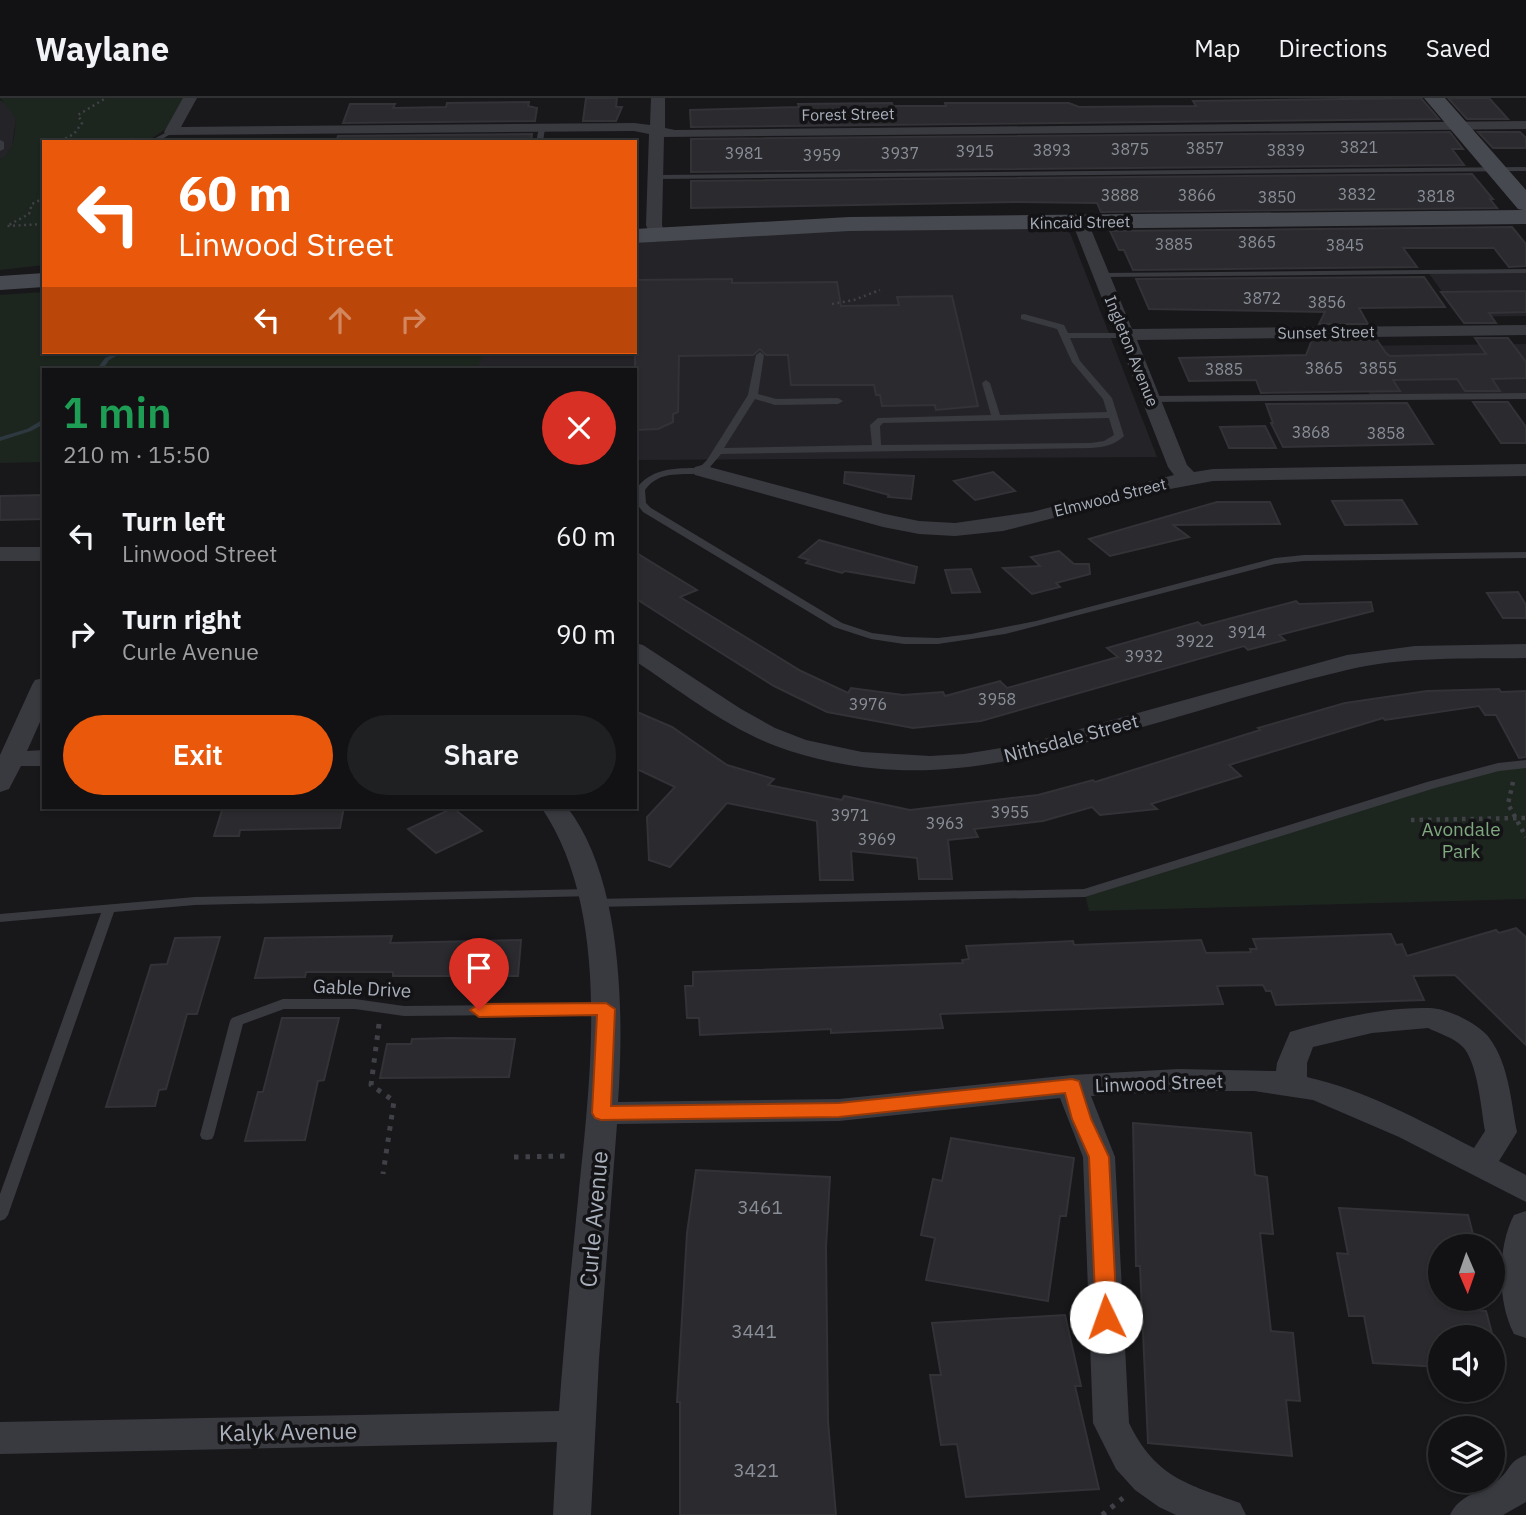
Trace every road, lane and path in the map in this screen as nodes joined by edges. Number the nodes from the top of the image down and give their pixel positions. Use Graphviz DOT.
graph roads {
  1 [pos="106,98"];
  2 [pos="190,98"];
  3 [pos="658,98"];
  4 [pos="1434,98"];
  5 [pos="1526,125"];
  6 [pos="1458,126"];
  7 [pos="657,130"];
  8 [pos="540,135"];
  9 [pos="159,137"];
  10 [pos="68,140"];
  11 [pos="119,140"];
  12 [pos="0,142"];
  13 [pos="0,149"];
  14 [pos="1495,169"];
  15 [pos="1526,169"];
  16 [pos="657,177"];
  17 [pos="42,199"];
  18 [pos="1526,204"];
  19 [pos="1526,217"];
  20 [pos="1080,222"];
  21 [pos="42,224"];
  22 [pos="649,230"];
  23 [pos="1526,271"];
  24 [pos="1102,275"];
  25 [pos="42,280"];
  26 [pos="0,283"];
  27 [pos="880,290"];
  28 [pos="832,304"];
  29 [pos="1024,317"];
  30 [pos="1526,330"];
  31 [pos="1127,335"];
  32 [pos="1065,336"];
  33 [pos="760,355"];
  34 [pos="986,383"];
  35 [pos="753,395"];
  36 [pos="1526,396"];
  37 [pos="1152,399"];
  38 [pos="838,401"];
  39 [pos="1113,415"];
  40 [pos="996,418"];
  41 [pos="877,448"];
  42 [pos="718,450"];
  43 [pos="1526,470"];
  44 [pos="702,471"];
  45 [pos="1188,478"];
  46 [pos="0,554"];
  47 [pos="42,554"];
  48 [pos="1526,555"];
  49 [pos="637,651"];
  50 [pos="1526,651"];
  51 [pos="42,689"];
  52 [pos="42,758"];
  53 [pos="11,759"];
  54 [pos="1521,764"];
  55 [pos="0,784"];
  56 [pos="555,809"];
  57 [pos="1516,818"];
  58 [pos="1526,818"];
  59 [pos="1411,820"];
  60 [pos="1526,837"];
  61 [pos="590,898"];
  62 [pos="109,909"];
  63 [pos="0,918"];
  64 [pos="381,1007"];
  65 [pos="606,1009"];
  66 [pos="1291,1084"];
  67 [pos="1072,1086"];
  68 [pos="601,1113"];
  69 [pos="206,1135"];
  70 [pos="568,1156"];
  71 [pos="514,1157"];
  72 [pos="1480,1164"];
  73 [pos="383,1174"];
  74 [pos="1526,1190"];
  75 [pos="0,1215"];
  76 [pos="1526,1224"];
  77 [pos="1526,1324"];
  78 [pos="576,1426"];
  79 [pos="0,1438"];
  80 [pos="1526,1471"];
  81 [pos="572,1515"];
  82 [pos="1227,1515"];
  83 [pos="1469,1515"];
  1 -- 10 [label="path"];
  2 -- 9 [label="street"];
  3 -- 7 [label="street"];
  4 -- 6 [label="street"];
  5 -- 6 [label="street, Forest Street"];
  6 -- 7 [label="street, Forest Street"];
  6 -- 14 [label="street"];
  7 -- 8 [label="street, Forest Street"];
  7 -- 16 [label="street"];
  8 -- 9 [label="street, Forest Street"];
  9 -- 11 [label="path"];
  12 -- 13 [label="lane"];
  14 -- 15 [label="lane"];
  14 -- 16 [label="lane"];
  14 -- 18 [label="street"];
  16 -- 22 [label="street"];
  17 -- 21 [label="path"];
  19 -- 20 [label="street, Kincaid Street"];
  20 -- 22 [label="street, Kincaid Street"];
  20 -- 24 [label="street, Ingleton Avenue"];
  23 -- 24 [label="lane"];
  24 -- 31 [label="street, Ingleton Avenue"];
  25 -- 26 [label="street"];
  27 -- 28 [label="path"];
  29 -- 32 [label="lane"];
  30 -- 31 [label="street, Sunset Street"];
  31 -- 32 [label="lane"];
  31 -- 37 [label="street, Ingleton Avenue"];
  32 -- 39 [label="lane"];
  33 -- 35 [label="lane"];
  34 -- 40 [label="lane"];
  35 -- 38 [label="lane"];
  35 -- 42 [label="lane"];
  36 -- 37 [label="lane"];
  37 -- 45 [label="street, Ingleton Avenue"];
  39 -- 40 [label="lane"];
  39 -- 41 [label="lane"];
  40 -- 41 [label="lane"];
  41 -- 42 [label="lane"];
  42 -- 44 [label="lane"];
  43 -- 45 [label="street, Elmwood Street"];
  44 -- 45 [label="street, Elmwood Street"];
  44 -- 48 [label="lane"];
  46 -- 47 [label="street"];
  49 -- 50 [label="street, Nithsdale Street"];
  51 -- 53 [label="street"];
  52 -- 53 [label="street"];
  53 -- 55 [label="street"];
  54 -- 57 [label="path"];
  54 -- 61 [label="lane"];
  56 -- 61 [label="street, Curle Avenue"];
  57 -- 58 [label="path"];
  57 -- 59 [label="path"];
  57 -- 60 [label="path"];
  61 -- 62 [label="lane"];
  61 -- 65 [label="street, Curle Avenue"];
  62 -- 63 [label="lane"];
  62 -- 75 [label="lane"];
  64 -- 65 [label="lane, Gable Drive"];
  64 -- 69 [label="lane, Gable Drive"];
  64 -- 73 [label="path"];
  65 -- 68 [label="street, Curle Avenue"];
  66 -- 67 [label="street, Linwood Street"];
  66 -- 72 [label="street, Linwood Street"];
  66 -- 72 [label="street"];
  67 -- 68 [label="street, Linwood Street"];
  67 -- 82 [label="street"];
  68 -- 78 [label="street, Curle Avenue"];
  70 -- 71 [label="path"];
  72 -- 74 [label="street, Linwood Street"];
  76 -- 77 [label="street"];
  78 -- 79 [label="street, Kalyk Avenue"];
  78 -- 81 [label="street, Curle Avenue"];
  80 -- 83 [label="street"];
}
